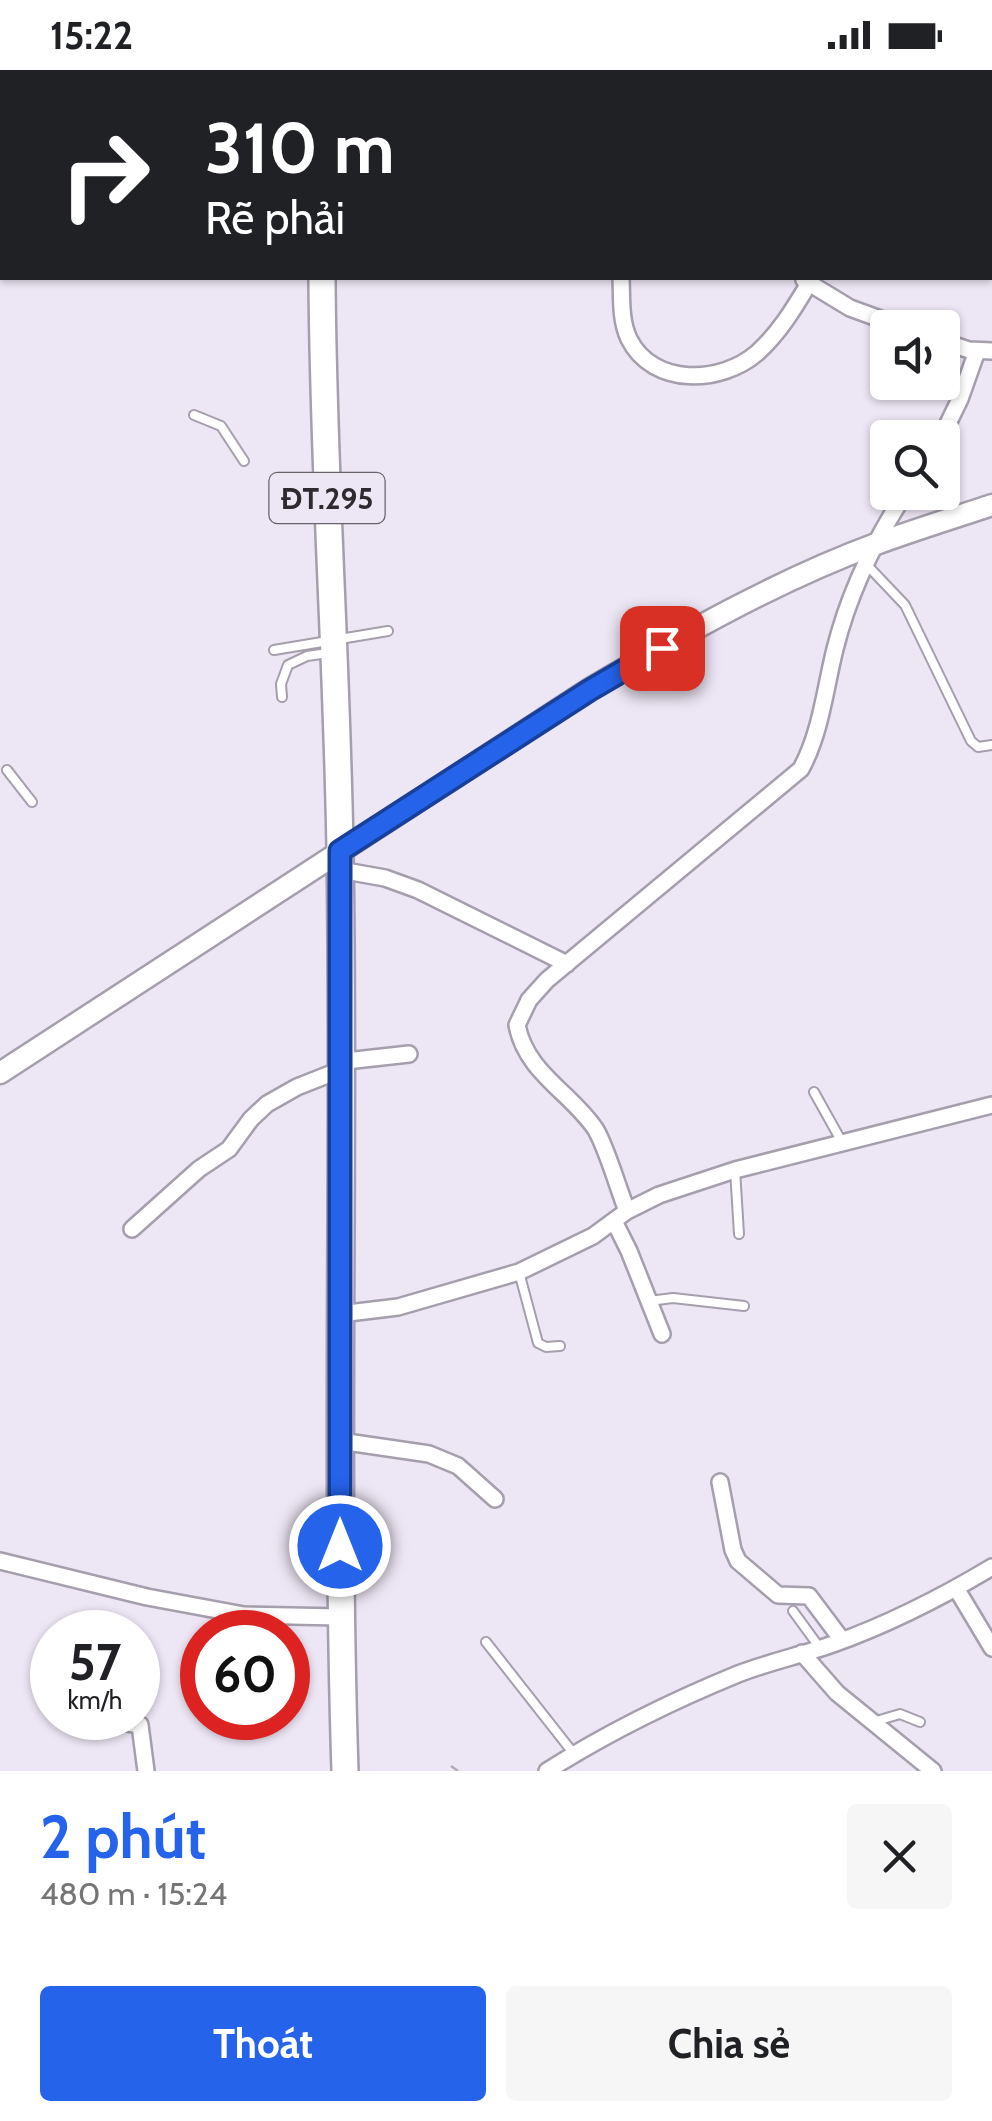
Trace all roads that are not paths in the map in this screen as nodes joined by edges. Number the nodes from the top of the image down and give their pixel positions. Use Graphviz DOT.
graph roads {
  1 [pos="322,280"];
  2 [pos="621,280"];
  3 [pos="805,281"];
  4 [pos="870,315"];
  5 [pos="960,345"];
  6 [pos="985,351"];
  7 [pos="194,415"];
  8 [pos="949,420"];
  9 [pos="244,462"];
  10 [pos="992,505"];
  11 [pos="896,510"];
  12 [pos="870,554"];
  13 [pos="388,631"];
  14 [pos="332,646"];
  15 [pos="274,650"];
  16 [pos="282,698"];
  17 [pos="992,745"];
  18 [pos="6,770"];
  19 [pos="32,802"];
  20 [pos="340,861"];
  21 [pos="567,964"];
  22 [pos="408,1054"];
  23 [pos="340,1067"];
  24 [pos="0,1073"];
  25 [pos="814,1092"];
  26 [pos="992,1105"];
  27 [pos="842,1144"];
  28 [pos="735,1170"];
  29 [pos="620,1216"];
  30 [pos="132,1229"];
  31 [pos="739,1234"];
  32 [pos="519,1272"];
  33 [pos="648,1301"];
  34 [pos="744,1306"];
  35 [pos="340,1314"];
  36 [pos="662,1334"];
  37 [pos="560,1346"];
  38 [pos="340,1441"];
  39 [pos="720,1482"];
  40 [pos="495,1499"];
  41 [pos="0,1561"];
  42 [pos="992,1567"];
  43 [pos="956,1588"];
  44 [pos="794,1611"];
  45 [pos="340,1616"];
  46 [pos="842,1640"];
  47 [pos="486,1642"];
  48 [pos="820,1648"];
  49 [pos="992,1648"];
  50 [pos="802,1653"];
  51 [pos="873,1722"];
  52 [pos="920,1722"];
  53 [pos="142,1740"];
  54 [pos="574,1754"];
  55 [pos="146,1771"];
  56 [pos="346,1771"];
  57 [pos="547,1771"];
  58 [pos="934,1771"];
  1 -- 14 [label="main road, ĐT.295"];
  2 -- 3 [label="street"];
  3 -- 4 [label="street"];
  5 -- 6 [label="street"];
  6 -- 8 [label="street"];
  7 -- 9 [label="lane"];
  10 -- 12 [label="street"];
  11 -- 12 [label="street"];
  12 -- 17 [label="lane"];
  12 -- 20 [label="street"];
  12 -- 21 [label="street"];
  13 -- 14 [label="lane"];
  14 -- 15 [label="lane"];
  14 -- 16 [label="lane"];
  14 -- 20 [label="main road, ĐT.295"];
  18 -- 19 [label="lane"];
  20 -- 21 [label="street"];
  20 -- 23 [label="main road, ĐT.295"];
  20 -- 24 [label="street"];
  21 -- 29 [label="street"];
  22 -- 23 [label="street"];
  23 -- 30 [label="street"];
  23 -- 35 [label="main road, ĐT.295"];
  25 -- 27 [label="lane"];
  26 -- 27 [label="street"];
  27 -- 28 [label="street"];
  28 -- 29 [label="street"];
  28 -- 31 [label="lane"];
  29 -- 32 [label="street"];
  29 -- 33 [label="street"];
  32 -- 35 [label="street"];
  32 -- 37 [label="lane"];
  33 -- 34 [label="lane"];
  33 -- 36 [label="street"];
  35 -- 38 [label="main road, ĐT.295"];
  38 -- 40 [label="street"];
  38 -- 45 [label="main road, ĐT.295"];
  39 -- 46 [label="street"];
  41 -- 45 [label="street"];
  42 -- 43 [label="street"];
  43 -- 46 [label="street"];
  43 -- 49 [label="street"];
  44 -- 48 [label="lane"];
  45 -- 56 [label="main road, ĐT.295"];
  46 -- 48 [label="street"];
  47 -- 54 [label="lane"];
  48 -- 50 [label="street"];
  50 -- 51 [label="street"];
  50 -- 54 [label="street"];
  51 -- 52 [label="lane"];
  51 -- 58 [label="street"];
  53 -- 55 [label="street"];
  54 -- 57 [label="street"];
}
